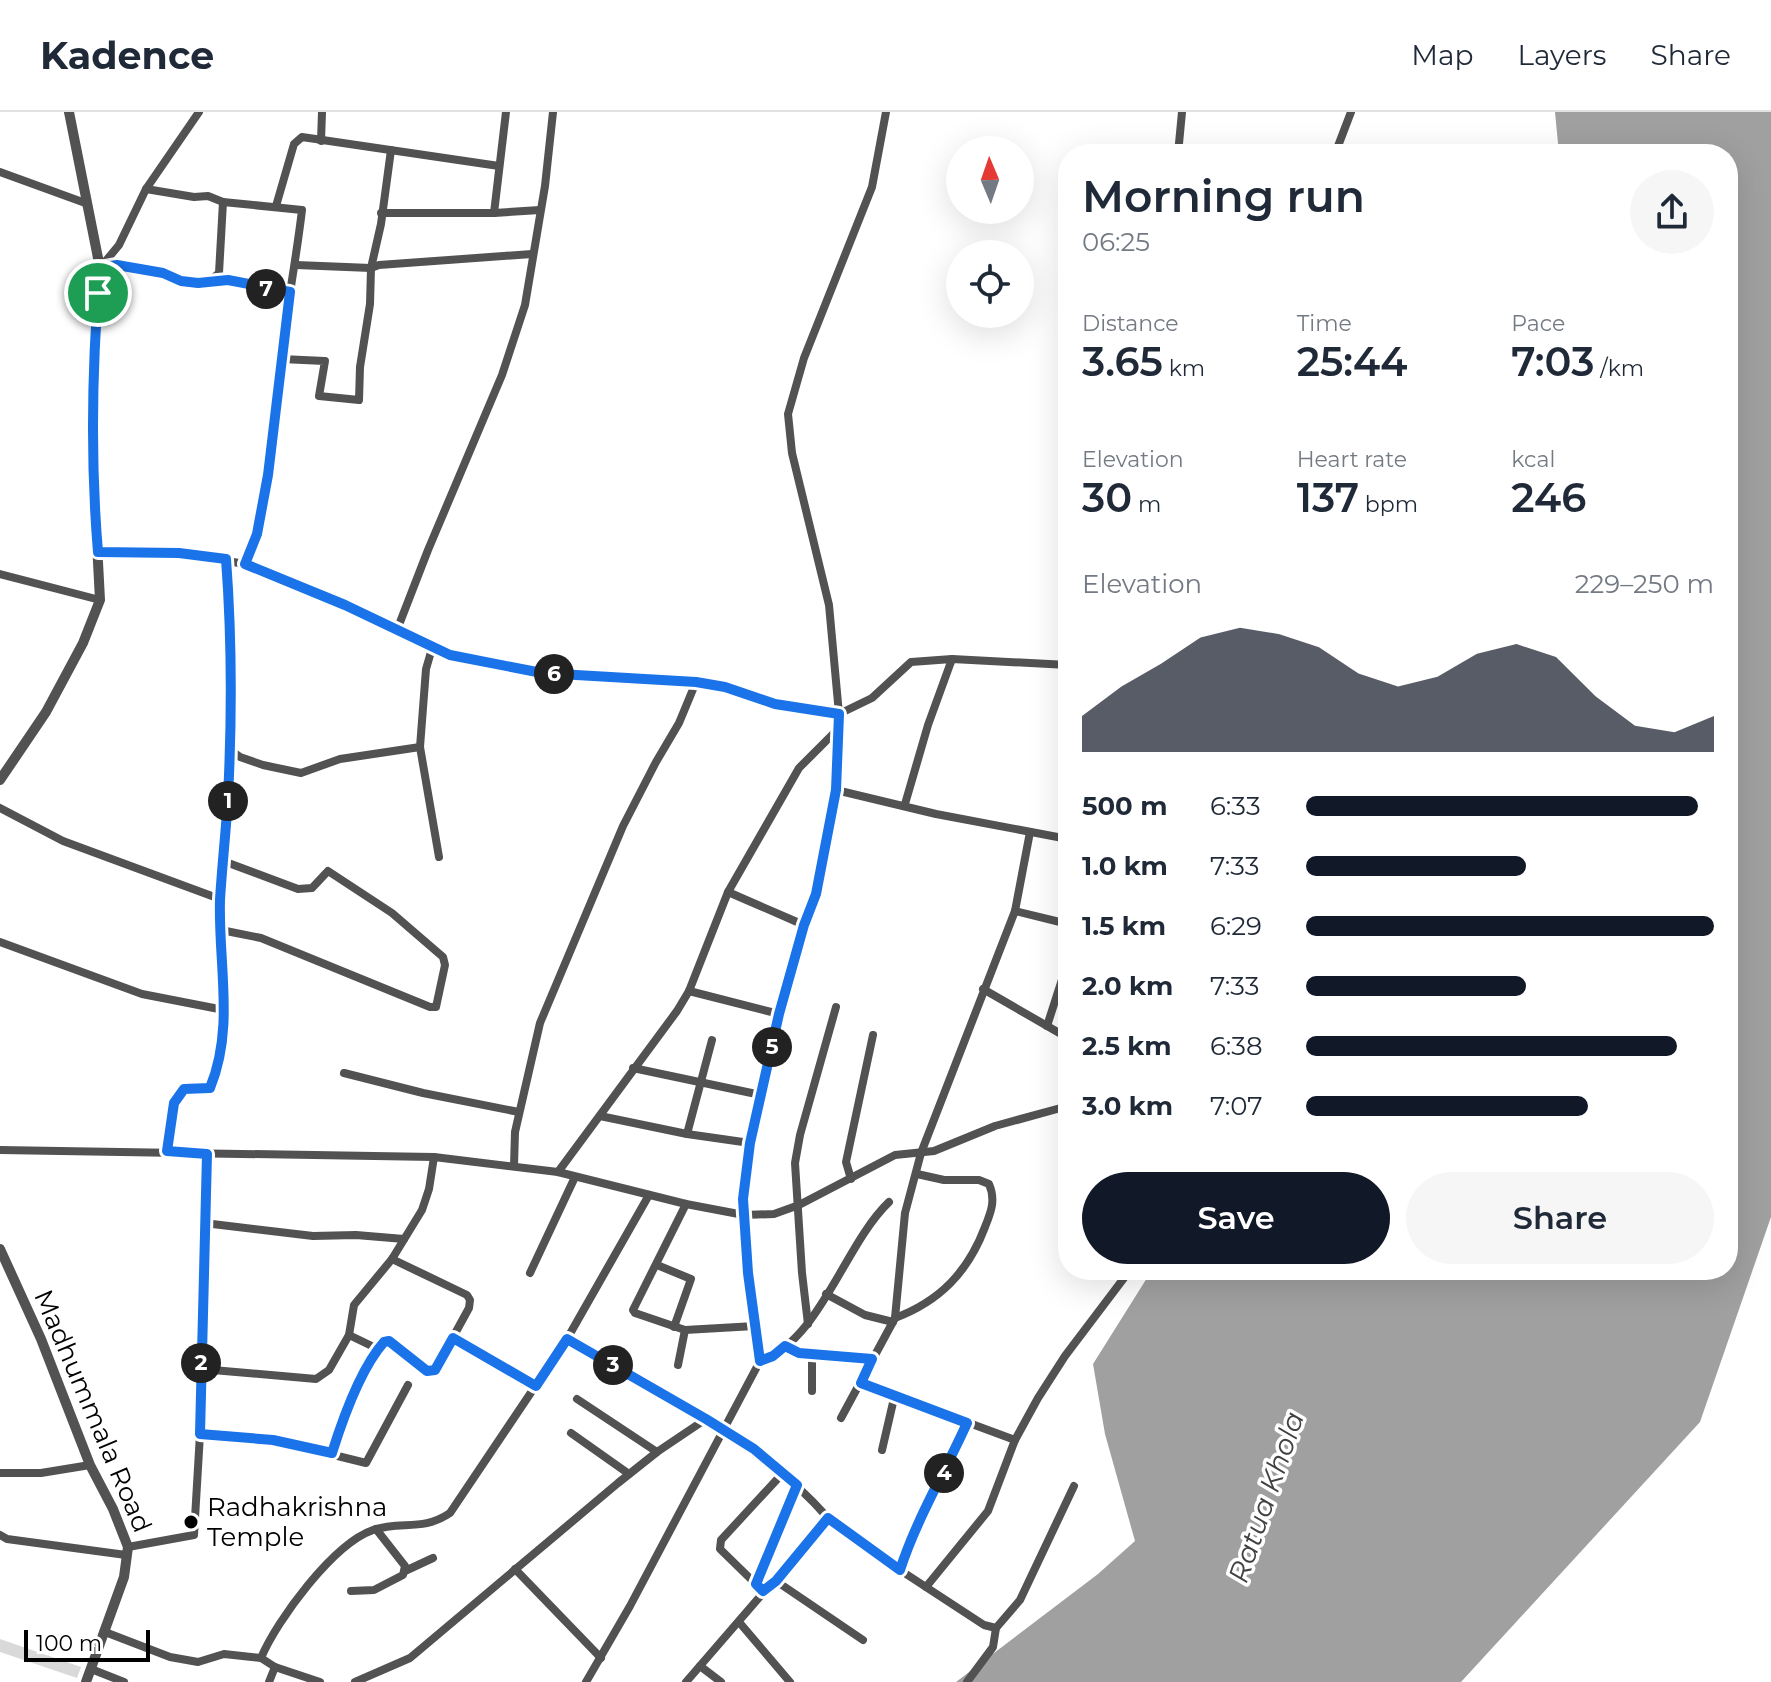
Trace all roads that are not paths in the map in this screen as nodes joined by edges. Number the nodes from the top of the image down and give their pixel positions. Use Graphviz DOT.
graph roads {
  1 [pos="69,112"];
  2 [pos="199,112"];
  3 [pos="322,112"];
  4 [pos="506,112"];
  5 [pos="886,112"];
  6 [pos="1182,112"];
  7 [pos="1351,112"];
  8 [pos="552,114"];
  9 [pos="321,141"];
  10 [pos="1179,144"];
  11 [pos="1339,144"];
  12 [pos="391,150"];
  13 [pos="499,166"];
  14 [pos="0,172"];
  15 [pos="146,189"];
  16 [pos="223,202"];
  17 [pos="88,204"];
  18 [pos="276,206"];
  19 [pos="540,210"];
  20 [pos="381,213"];
  21 [pos="494,213"];
  22 [pos="532,254"];
  23 [pos="296,265"];
  24 [pos="100,268"];
  25 [pos="371,268"];
  26 [pos="207,283"];
  27 [pos="290,292"];
  28 [pos="281,359"];
  29 [pos="98,552"];
  30 [pos="226,559"];
  31 [pos="245,564"];
  32 [pos="0,574"];
  33 [pos="100,600"];
  34 [pos="397,630"];
  35 [pos="433,645"];
  36 [pos="952,659"];
  37 [pos="1058,664"];
  38 [pos="696,682"];
  39 [pos="839,714"];
  40 [pos="839,728"];
  41 [pos="420,747"];
  42 [pos="229,749"];
  43 [pos="0,780"];
  44 [pos="836,790"];
  45 [pos="905,804"];
  46 [pos="0,808"];
  47 [pos="1030,832"];
  48 [pos="1058,837"];
  49 [pos="439,857"];
  50 [pos="223,861"];
  51 [pos="728,892"];
  52 [pos="220,899"];
  53 [pos="1015,911"];
  54 [pos="1058,922"];
  55 [pos="804,925"];
  56 [pos="221,930"];
  57 [pos="0,942"];
  58 [pos="983,989"];
  59 [pos="689,991"];
  60 [pos="1058,992"];
  61 [pos="836,1007"];
  62 [pos="224,1010"];
  63 [pos="779,1014"];
  64 [pos="1047,1026"];
  65 [pos="1058,1032"];
  66 [pos="873,1035"];
  67 [pos="712,1040"];
  68 [pos="633,1068"];
  69 [pos="344,1073"];
  70 [pos="700,1084"];
  71 [pos="761,1095"];
  72 [pos="1058,1109"];
  73 [pos="519,1112"];
  74 [pos="600,1116"];
  75 [pos="687,1134"];
  76 [pos="750,1143"];
  77 [pos="0,1150"];
  78 [pos="167,1151"];
  79 [pos="921,1153"];
  80 [pos="207,1154"];
  81 [pos="434,1157"];
  82 [pos="514,1166"];
  83 [pos="558,1172"];
  84 [pos="917,1174"];
  85 [pos="575,1177"];
  86 [pos="851,1179"];
  87 [pos="649,1195"];
  88 [pos="889,1202"];
  89 [pos="686,1204"];
  90 [pos="799,1205"];
  91 [pos="744,1215"];
  92 [pos="204,1223"];
  93 [pos="404,1239"];
  94 [pos="0,1249"];
  95 [pos="392,1259"];
  96 [pos="657,1265"];
  97 [pos="530,1273"];
  98 [pos="1125,1280"];
  99 [pos="826,1294"];
  100 [pos="894,1320"];
  101 [pos="808,1324"];
  102 [pos="755,1326"];
  103 [pos="674,1327"];
  104 [pos="685,1330"];
  105 [pos="349,1335"];
  106 [pos="453,1338"];
  107 [pos="567,1339"];
  108 [pos="785,1346"];
  109 [pos="378,1349"];
  110 [pos="812,1354"];
  111 [pos="872,1359"];
  112 [pos="760,1361"];
  113 [pos="678,1365"];
  114 [pos="201,1369"];
  115 [pos="861,1383"];
  116 [pos="408,1385"];
  117 [pos="536,1386"];
  118 [pos="812,1391"];
  119 [pos="895,1394"];
  120 [pos="577,1399"];
  121 [pos="841,1418"];
  122 [pos="706,1419"];
  123 [pos="967,1423"];
  124 [pos="722,1429"];
  125 [pos="571,1433"];
  126 [pos="200,1434"];
  127 [pos="1015,1440"];
  128 [pos="882,1450"];
  129 [pos="657,1452"];
  130 [pos="332,1453"];
  131 [pos="90,1465"];
  132 [pos="0,1473"];
  133 [pos="629,1474"];
  134 [pos="782,1474"];
  135 [pos="797,1485"];
  136 [pos="1074,1486"];
  137 [pos="828,1518"];
  138 [pos="376,1529"];
  139 [pos="0,1535"];
  140 [pos="127,1551"];
  141 [pos="433,1558"];
  142 [pos="515,1569"];
  143 [pos="900,1570"];
  144 [pos="405,1571"];
  145 [pos="776,1581"];
  146 [pos="756,1584"];
  147 [pos="926,1587"];
  148 [pos="351,1591"];
  149 [pos="763,1591"];
  150 [pos="739,1622"];
  151 [pos="996,1628"];
  152 [pos="105,1632"];
  153 [pos="863,1640"];
  154 [pos="261,1658"];
  155 [pos="601,1658"];
  156 [pos="700,1666"];
  157 [pos="275,1667"];
  158 [pos="91,1669"];
  159 [pos="316,1681"];
  160 [pos="86,1682"];
  161 [pos="124,1682"];
  162 [pos="269,1682"];
  163 [pos="355,1682"];
  164 [pos="586,1682"];
  165 [pos="686,1682"];
  166 [pos="721,1682"];
  167 [pos="790,1682"];
  168 [pos="967,1682"];
  1 -- 17 [label="street"];
  2 -- 15 [label="street"];
  3 -- 9 [label="street"];
  4 -- 13 [label="street"];
  5 -- 39 [label="street"];
  6 -- 10 [label="street"];
  7 -- 11 [label="street"];
  8 -- 19 [label="street"];
  9 -- 12 [label="street"];
  9 -- 18 [label="street"];
  12 -- 13 [label="street"];
  12 -- 20 [label="street"];
  13 -- 21 [label="street"];
  14 -- 17 [label="street"];
  15 -- 16 [label="street"];
  15 -- 24 [label="street"];
  16 -- 18 [label="street"];
  16 -- 26 [label="street"];
  17 -- 24 [label="street"];
  18 -- 23 [label="street"];
  19 -- 21 [label="street"];
  19 -- 22 [label="street"];
  20 -- 21 [label="street"];
  20 -- 25 [label="street"];
  22 -- 25 [label="street"];
  22 -- 34 [label="street"];
  23 -- 25 [label="street"];
  23 -- 27 [label="street"];
  24 -- 26 [label="street"];
  24 -- 29 [label="street"];
  25 -- 28 [label="street"];
  26 -- 27 [label="street"];
  27 -- 28 [label="street"];
  28 -- 31 [label="street"];
  29 -- 30 [label="street"];
  29 -- 33 [label="street"];
  30 -- 31 [label="street"];
  30 -- 42 [label="street"];
  31 -- 34 [label="street"];
  32 -- 33 [label="street"];
  33 -- 43 [label="street"];
  34 -- 35 [label="street"];
  35 -- 38 [label="street"];
  35 -- 41 [label="street"];
  36 -- 37 [label="street"];
  36 -- 39 [label="street"];
  36 -- 45 [label="street"];
  38 -- 39 [label="street"];
  38 -- 73 [label="street"];
  39 -- 40 [label="street"];
  40 -- 44 [label="street"];
  40 -- 51 [label="street"];
  41 -- 42 [label="street"];
  41 -- 49 [label="street"];
  42 -- 50 [label="street"];
  44 -- 45 [label="street"];
  44 -- 55 [label="street"];
  45 -- 47 [label="street"];
  46 -- 52 [label="street"];
  47 -- 48 [label="street"];
  47 -- 53 [label="street"];
  50 -- 52 [label="street"];
  50 -- 56 [label="street"];
  51 -- 55 [label="street"];
  51 -- 59 [label="street"];
  52 -- 56 [label="street"];
  53 -- 54 [label="street"];
  53 -- 58 [label="street"];
  55 -- 63 [label="street"];
  56 -- 62 [label="street"];
  57 -- 62 [label="street"];
  58 -- 64 [label="street"];
  58 -- 79 [label="street"];
  59 -- 63 [label="street"];
  59 -- 68 [label="street"];
  60 -- 64 [label="street"];
  61 -- 90 [label="street"];
  62 -- 78 [label="street"];
  63 -- 71 [label="street"];
  64 -- 65 [label="street"];
  66 -- 86 [label="street"];
  67 -- 70 [label="street"];
  68 -- 70 [label="street"];
  68 -- 74 [label="street"];
  69 -- 73 [label="street"];
  70 -- 71 [label="street"];
  70 -- 75 [label="street"];
  71 -- 76 [label="street"];
  72 -- 79 [label="street"];
  73 -- 82 [label="street"];
  74 -- 75 [label="street"];
  74 -- 83 [label="street"];
  75 -- 76 [label="street"];
  76 -- 91 [label="street"];
  77 -- 78 [label="street"];
  78 -- 80 [label="street"];
  79 -- 84 [label="street"];
  79 -- 86 [label="street"];
  80 -- 81 [label="street"];
  80 -- 92 [label="street"];
  81 -- 82 [label="street"];
  81 -- 93 [label="street"];
  82 -- 83 [label="street"];
  83 -- 85 [label="street"];
  84 -- 100 [label="street"];
  84 -- 100 [label="street"];
  85 -- 87 [label="street"];
  85 -- 97 [label="street"];
  86 -- 90 [label="street"];
  87 -- 89 [label="street"];
  87 -- 107 [label="street"];
  88 -- 99 [label="street"];
  89 -- 91 [label="street"];
  89 -- 96 [label="street"];
  90 -- 91 [label="street"];
  90 -- 101 [label="street"];
  91 -- 102 [label="street"];
  92 -- 93 [label="street"];
  92 -- 114 [label="street"];
  93 -- 95 [label="street"];
  94 -- 131 [label="street, Madhummala Road"];
  95 -- 105 [label="street"];
  95 -- 106 [label="street"];
  96 -- 103 [label="street"];
  96 -- 103 [label="street"];
  98 -- 127 [label="street"];
  99 -- 100 [label="street"];
  99 -- 101 [label="street"];
  100 -- 111 [label="street"];
  101 -- 108 [label="street"];
  102 -- 104 [label="street"];
  102 -- 112 [label="street"];
  103 -- 104 [label="street"];
  104 -- 113 [label="street"];
  105 -- 109 [label="street"];
  105 -- 114 [label="street"];
  106 -- 109 [label="street"];
  106 -- 117 [label="street"];
  107 -- 117 [label="street"];
  107 -- 122 [label="street"];
  108 -- 110 [label="street"];
  108 -- 112 [label="street"];
  109 -- 130 [label="street"];
  110 -- 111 [label="street"];
  110 -- 118 [label="street"];
  111 -- 115 [label="street"];
  112 -- 124 [label="street"];
  114 -- 126 [label="street"];
  115 -- 119 [label="street"];
  115 -- 121 [label="street"];
  116 -- 130 [label="street"];
  117 -- 138 [label="street"];
  119 -- 123 [label="street"];
  119 -- 128 [label="street"];
  120 -- 129 [label="street"];
  122 -- 124 [label="street"];
  122 -- 129 [label="street"];
  123 -- 127 [label="street"];
  123 -- 143 [label="street"];
  124 -- 134 [label="street"];
  124 -- 155 [label="street"];
  125 -- 133 [label="street"];
  126 -- 130 [label="street"];
  126 -- 140 [label="street"];
  127 -- 147 [label="street"];
  129 -- 133 [label="street"];
  131 -- 132 [label="street"];
  131 -- 140 [label="street, Madhummala Road"];
  133 -- 142 [label="street"];
  134 -- 135 [label="street"];
  134 -- 146 [label="street"];
  135 -- 137 [label="street"];
  135 -- 146 [label="street"];
  136 -- 151 [label="street"];
  137 -- 143 [label="street"];
  137 -- 145 [label="street"];
  138 -- 144 [label="street"];
  138 -- 154 [label="street"];
  139 -- 140 [label="street"];
  140 -- 152 [label="street, Madhummala Road"];
  141 -- 144 [label="street"];
  142 -- 155 [label="street"];
  142 -- 163 [label="street"];
  143 -- 147 [label="street"];
  144 -- 148 [label="street"];
  145 -- 149 [label="street"];
  145 -- 153 [label="street"];
  146 -- 149 [label="street"];
  147 -- 151 [label="street"];
  149 -- 150 [label="street"];
  150 -- 156 [label="street"];
  150 -- 167 [label="street"];
  151 -- 168 [label="street"];
  152 -- 154 [label="street"];
  152 -- 158 [label="street, Madhummala Road"];
  154 -- 157 [label="street"];
  155 -- 164 [label="street"];
  156 -- 165 [label="street"];
  156 -- 166 [label="street"];
  157 -- 159 [label="street"];
  157 -- 162 [label="street"];
  158 -- 160 [label="street, Madhummala Road"];
  158 -- 161 [label="street"];
}
